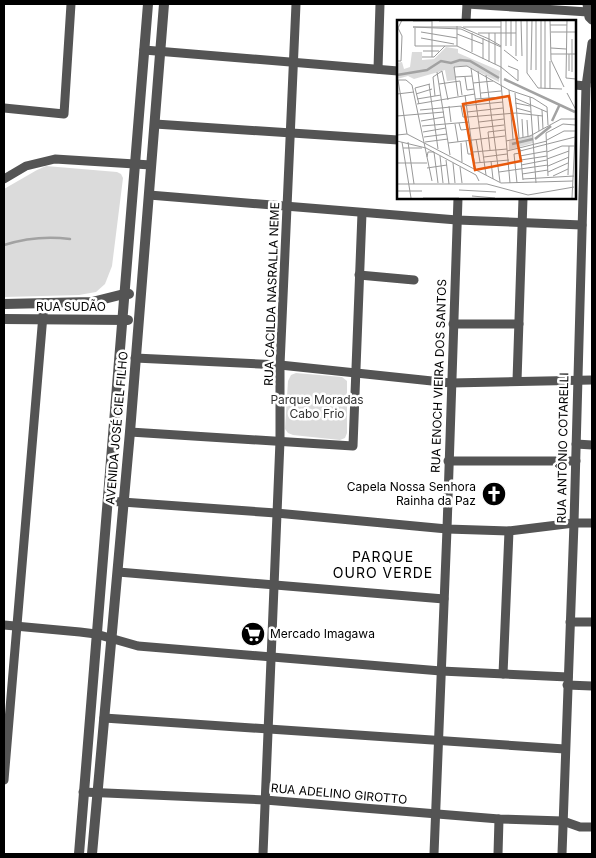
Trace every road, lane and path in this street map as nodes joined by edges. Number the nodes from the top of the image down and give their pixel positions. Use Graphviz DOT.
graph roads {
  1 [pos="71,4"];
  2 [pos="148,4"];
  3 [pos="164,4"];
  4 [pos="296,4"];
  5 [pos="380,4"];
  6 [pos="466,4"];
  7 [pos="587,8"];
  8 [pos="466,20"];
  9 [pos="592,20"];
  10 [pos="592,43"];
  11 [pos="144,50"];
  12 [pos="160,52"];
  13 [pos="293,62"];
  14 [pos="378,69"];
  15 [pos="397,71"];
  16 [pos="576,85"];
  17 [pos="586,86"];
  18 [pos="4,108"];
  19 [pos="154,124"];
  20 [pos="290,133"];
  21 [pos="397,140"];
  22 [pos="588,142"];
  23 [pos="135,163"];
  24 [pos="151,165"];
  25 [pos="4,179"];
  26 [pos="149,195"];
  27 [pos="458,199"];
  28 [pos="523,199"];
  29 [pos="588,203"];
  30 [pos="288,206"];
  31 [pos="362,213"];
  32 [pos="457,220"];
  33 [pos="523,223"];
  34 [pos="582,225"];
  35 [pos="359,275"];
  36 [pos="414,280"];
  37 [pos="124,294"];
  38 [pos="140,295"];
  39 [pos="44,303"];
  40 [pos="4,304"];
  41 [pos="4,319"];
  42 [pos="43,319"];
  43 [pos="122,319"];
  44 [pos="138,320"];
  45 [pos="453,324"];
  46 [pos="519,324"];
  47 [pos="135,358"];
  48 [pos="280,365"];
  49 [pos="355,372"];
  50 [pos="578,379"];
  51 [pos="592,380"];
  52 [pos="517,381"];
  53 [pos="451,383"];
  54 [pos="130,432"];
  55 [pos="280,441"];
  56 [pos="576,444"];
  57 [pos="592,445"];
  58 [pos="576,461"];
  59 [pos="448,462"];
  60 [pos="108,501"];
  61 [pos="123,502"];
  62 [pos="276,513"];
  63 [pos="574,523"];
  64 [pos="592,523"];
  65 [pos="448,529"];
  66 [pos="509,531"];
  67 [pos="118,572"];
  68 [pos="274,586"];
  69 [pos="444,599"];
  70 [pos="570,622"];
  71 [pos="592,622"];
  72 [pos="4,625"];
  73 [pos="17,626"];
  74 [pos="96,634"];
  75 [pos="112,639"];
  76 [pos="270,658"];
  77 [pos="441,671"];
  78 [pos="503,674"];
  79 [pos="568,681"];
  80 [pos="592,686"];
  81 [pos="104,718"];
  82 [pos="268,729"];
  83 [pos="438,741"];
  84 [pos="565,749"];
  85 [pos="4,780"];
  86 [pos="83,792"];
  87 [pos="97,793"];
  88 [pos="265,800"];
  89 [pos="436,814"];
  90 [pos="499,819"];
  91 [pos="563,821"];
  92 [pos="592,827"];
  93 [pos="78,854"];
  94 [pos="92,854"];
  95 [pos="263,854"];
  96 [pos="434,854"];
  97 [pos="498,854"];
  98 [pos="562,854"];
  1 -- 18 [label="street"];
  2 -- 11 [label="street, AVENIDA JOSÉ CIEL FILHO"];
  3 -- 12 [label="street, AVENIDA JOSÉ CIEL FILHO"];
  4 -- 13 [label="street, RUA CACILDA NASRALLA NEME"];
  5 -- 14 [label="street"];
  6 -- 7 [label="street"];
  6 -- 8 [label="street"];
  7 -- 9 [label="street"];
  10 -- 17 [label="street, RUA ANTÔNIO COTARELLI"];
  11 -- 12 [label="street"];
  11 -- 23 [label="street, AVENIDA JOSÉ CIEL FILHO"];
  12 -- 13 [label="street"];
  12 -- 19 [label="street, AVENIDA JOSÉ CIEL FILHO"];
  13 -- 14 [label="street"];
  13 -- 20 [label="street, RUA CACILDA NASRALLA NEME"];
  14 -- 15 [label="street"];
  16 -- 17 [label="street"];
  17 -- 22 [label="street, RUA ANTÔNIO COTARELLI"];
  19 -- 20 [label="street"];
  19 -- 24 [label="street, AVENIDA JOSÉ CIEL FILHO"];
  20 -- 21 [label="street"];
  20 -- 30 [label="street, RUA CACILDA NASRALLA NEME"];
  22 -- 29 [label="street, RUA ANTÔNIO COTARELLI"];
  23 -- 24 [label="street"];
  23 -- 25 [label="street"];
  23 -- 37 [label="street, AVENIDA JOSÉ CIEL FILHO"];
  24 -- 26 [label="street, AVENIDA JOSÉ CIEL FILHO"];
  26 -- 30 [label="street"];
  26 -- 38 [label="street, AVENIDA JOSÉ CIEL FILHO"];
  27 -- 32 [label="street, RUA ENOCH VIEIRA DOS SANTOS"];
  28 -- 33 [label="street"];
  29 -- 34 [label="street, RUA ANTÔNIO COTARELLI"];
  30 -- 31 [label="street"];
  30 -- 48 [label="street, RUA CACILDA NASRALLA NEME"];
  31 -- 32 [label="street"];
  31 -- 35 [label="street"];
  32 -- 33 [label="street"];
  32 -- 45 [label="street, RUA ENOCH VIEIRA DOS SANTOS"];
  33 -- 34 [label="street"];
  33 -- 46 [label="street"];
  34 -- 50 [label="street, RUA ANTÔNIO COTARELLI"];
  35 -- 36 [label="street"];
  35 -- 49 [label="street"];
  37 -- 38 [label="street, RUA SUDÃO"];
  37 -- 39 [label="street, RUA SUDÃO"];
  37 -- 43 [label="street, AVENIDA JOSÉ CIEL FILHO"];
  38 -- 44 [label="street, AVENIDA JOSÉ CIEL FILHO"];
  39 -- 40 [label="street, RUA SUDÃO"];
  39 -- 42 [label="street"];
  41 -- 42 [label="street, RUA SUDÃO"];
  42 -- 43 [label="street, RUA SUDÃO"];
  42 -- 73 [label="street"];
  43 -- 44 [label="street, RUA SUDÃO"];
  43 -- 60 [label="street, AVENIDA JOSÉ CIEL FILHO"];
  44 -- 47 [label="street, AVENIDA JOSÉ CIEL FILHO"];
  45 -- 46 [label="street"];
  45 -- 53 [label="street, RUA ENOCH VIEIRA DOS SANTOS"];
  46 -- 52 [label="street"];
  47 -- 48 [label="street"];
  47 -- 54 [label="street, AVENIDA JOSÉ CIEL FILHO"];
  48 -- 49 [label="street"];
  48 -- 55 [label="street, RUA CACILDA NASRALLA NEME"];
  49 -- 53 [label="street"];
  49 -- 55 [label="street"];
  50 -- 51 [label="street"];
  50 -- 52 [label="street"];
  50 -- 56 [label="street, RUA ANTÔNIO COTARELLI"];
  52 -- 53 [label="street"];
  53 -- 59 [label="street, RUA ENOCH VIEIRA DOS SANTOS"];
  54 -- 55 [label="street"];
  54 -- 61 [label="street, AVENIDA JOSÉ CIEL FILHO"];
  55 -- 62 [label="street, RUA CACILDA NASRALLA NEME"];
  56 -- 57 [label="street"];
  56 -- 58 [label="street, RUA ANTÔNIO COTARELLI"];
  58 -- 59 [label="street"];
  58 -- 63 [label="street, RUA ANTÔNIO COTARELLI"];
  59 -- 65 [label="street, RUA ENOCH VIEIRA DOS SANTOS"];
  60 -- 61 [label="street"];
  60 -- 74 [label="street, AVENIDA JOSÉ CIEL FILHO"];
  61 -- 62 [label="street"];
  61 -- 67 [label="street, AVENIDA JOSÉ CIEL FILHO"];
  62 -- 65 [label="street"];
  62 -- 68 [label="street, RUA CACILDA NASRALLA NEME"];
  63 -- 64 [label="street"];
  63 -- 66 [label="street"];
  63 -- 70 [label="street, RUA ANTÔNIO COTARELLI"];
  65 -- 66 [label="street"];
  65 -- 69 [label="street, RUA ENOCH VIEIRA DOS SANTOS"];
  66 -- 78 [label="street"];
  67 -- 68 [label="street"];
  67 -- 75 [label="street, AVENIDA JOSÉ CIEL FILHO"];
  68 -- 69 [label="street"];
  68 -- 76 [label="street, RUA CACILDA NASRALLA NEME"];
  69 -- 77 [label="street, RUA ENOCH VIEIRA DOS SANTOS"];
  70 -- 71 [label="street"];
  70 -- 79 [label="street, RUA ANTÔNIO COTARELLI"];
  72 -- 73 [label="street"];
  73 -- 74 [label="street"];
  73 -- 85 [label="street"];
  74 -- 75 [label="street"];
  74 -- 86 [label="street, AVENIDA JOSÉ CIEL FILHO"];
  75 -- 76 [label="street"];
  75 -- 81 [label="street, AVENIDA JOSÉ CIEL FILHO"];
  76 -- 77 [label="street"];
  76 -- 82 [label="street, RUA CACILDA NASRALLA NEME"];
  77 -- 78 [label="street"];
  77 -- 83 [label="street, RUA ENOCH VIEIRA DOS SANTOS"];
  78 -- 79 [label="street"];
  79 -- 80 [label="street"];
  79 -- 84 [label="street, RUA ANTÔNIO COTARELLI"];
  81 -- 82 [label="street"];
  81 -- 87 [label="street, AVENIDA JOSÉ CIEL FILHO"];
  82 -- 83 [label="street"];
  82 -- 88 [label="street, RUA CACILDA NASRALLA NEME"];
  83 -- 84 [label="street"];
  83 -- 89 [label="street, RUA ENOCH VIEIRA DOS SANTOS"];
  84 -- 91 [label="street, RUA ANTÔNIO COTARELLI"];
  86 -- 87 [label="street, RUA ADELINO GIROTTO"];
  86 -- 93 [label="street, AVENIDA JOSÉ CIEL FILHO"];
  87 -- 88 [label="street, RUA ADELINO GIROTTO"];
  87 -- 94 [label="street, AVENIDA JOSÉ CIEL FILHO"];
  88 -- 89 [label="street, RUA ADELINO GIROTTO"];
  88 -- 95 [label="street, RUA CACILDA NASRALLA NEME"];
  89 -- 90 [label="street, RUA ADELINO GIROTTO"];
  89 -- 96 [label="street, RUA ENOCH VIEIRA DOS SANTOS"];
  90 -- 91 [label="street, RUA ADELINO GIROTTO"];
  90 -- 97 [label="street"];
  91 -- 92 [label="street, RUA ADELINO GIROTTO"];
  91 -- 98 [label="street, RUA ANTÔNIO COTARELLI"];
}
